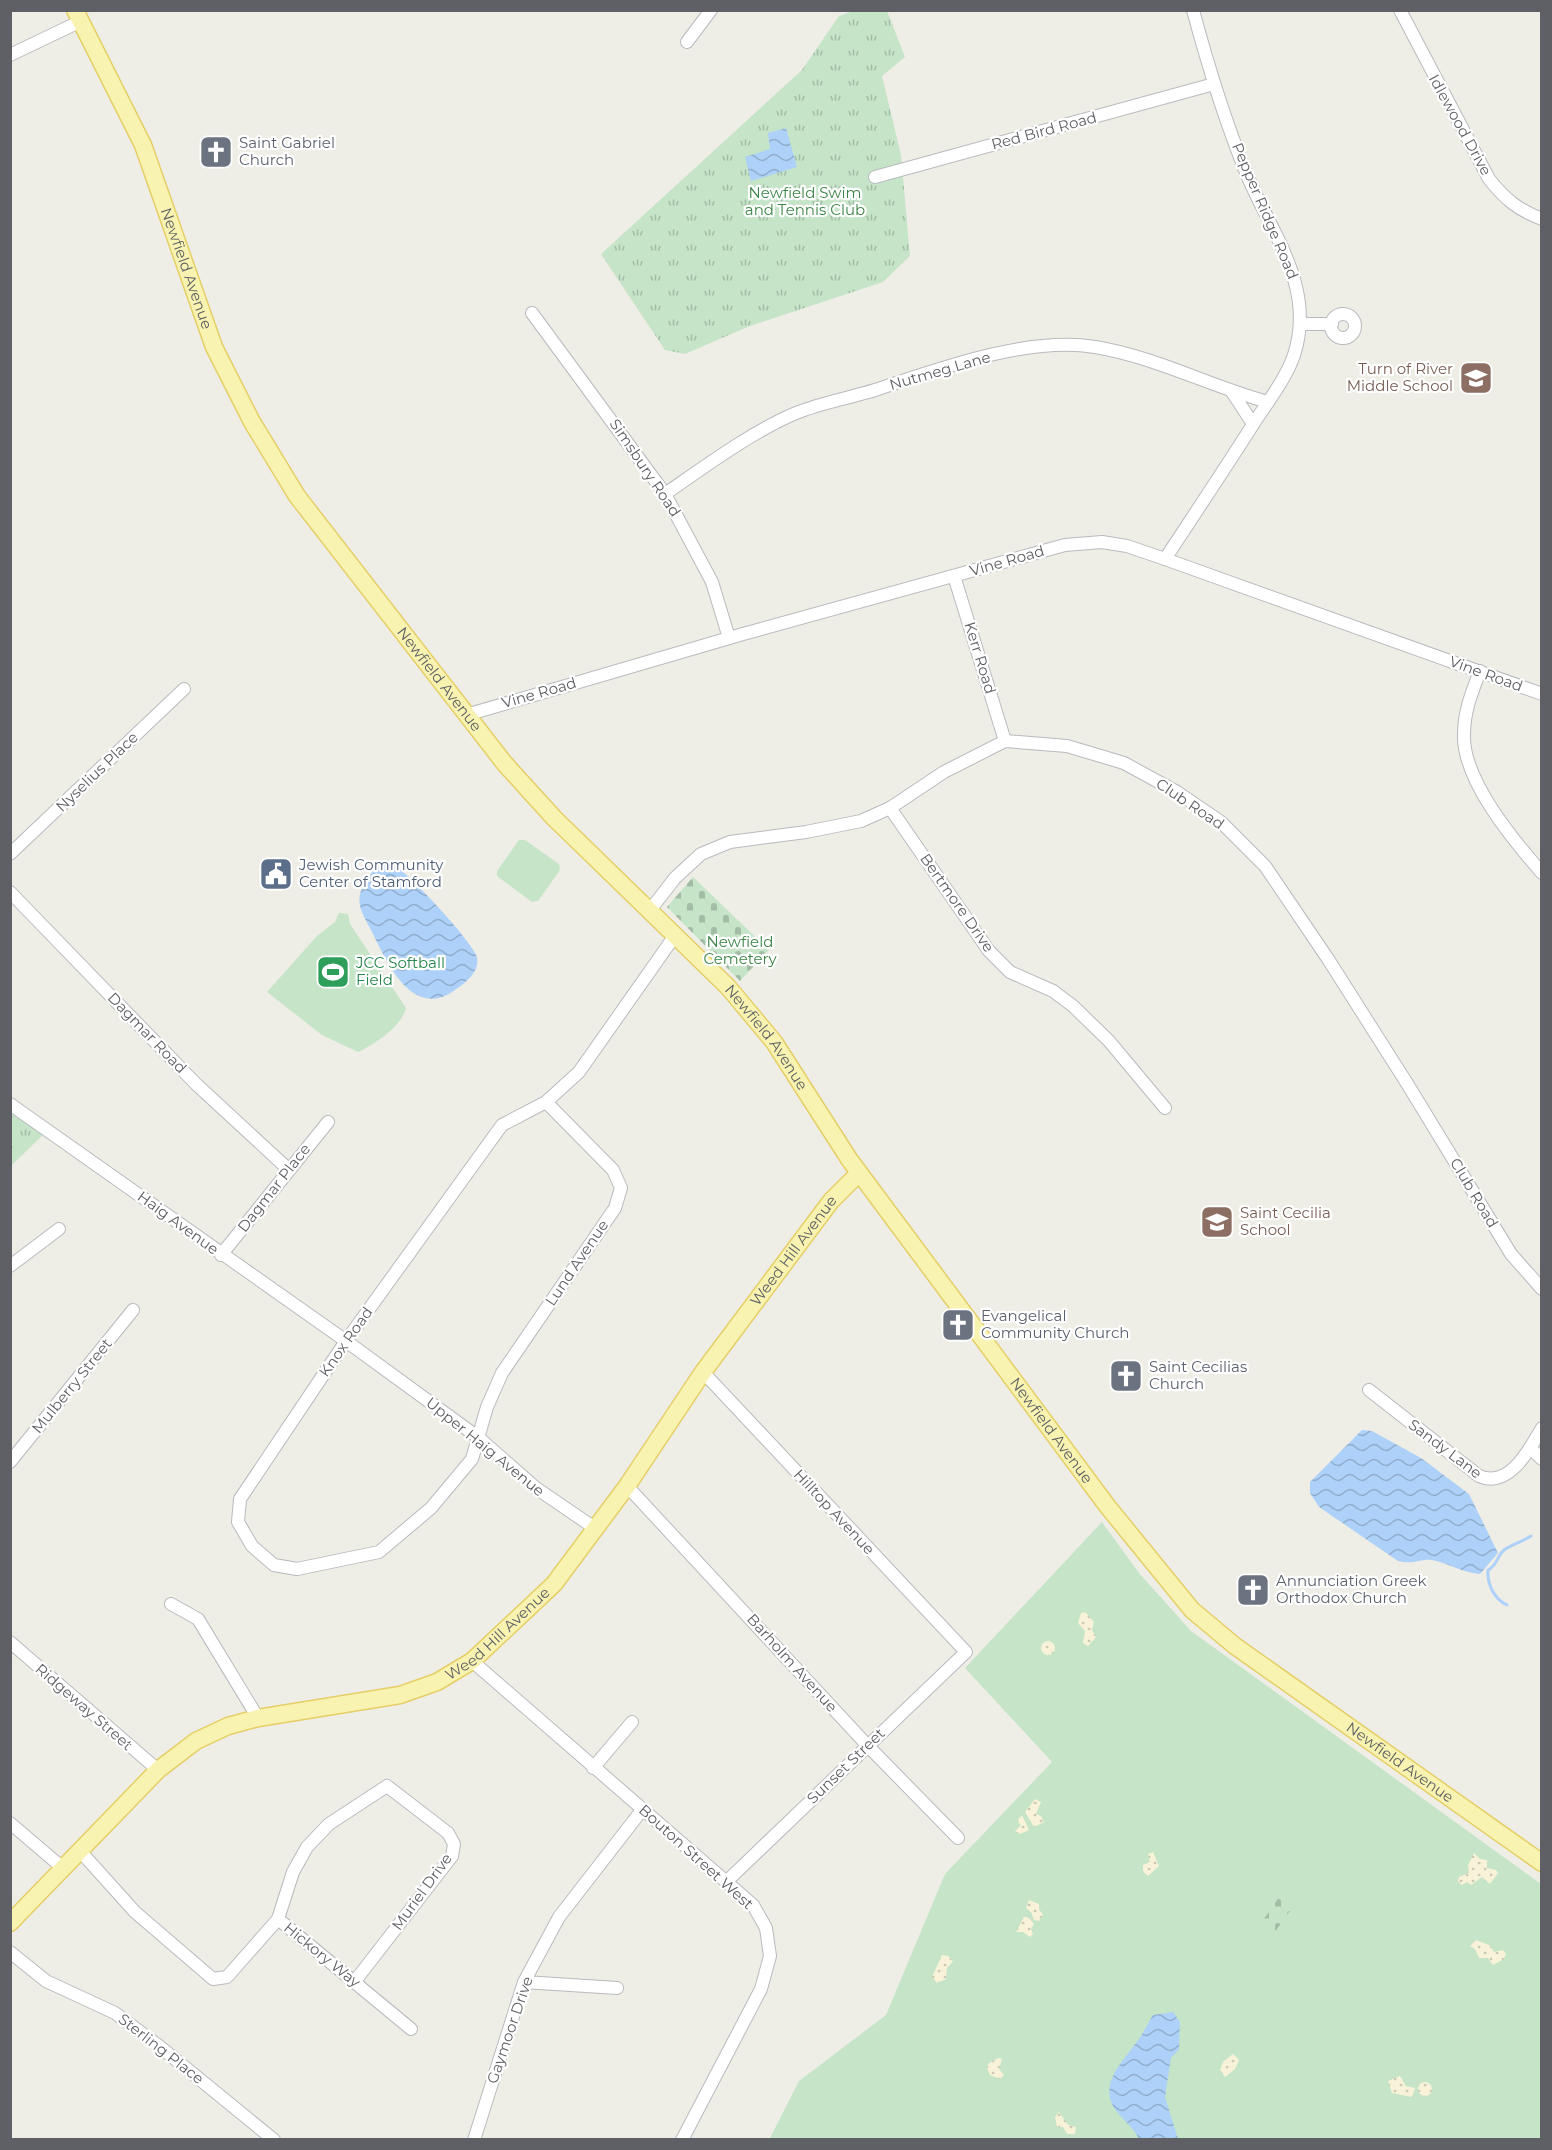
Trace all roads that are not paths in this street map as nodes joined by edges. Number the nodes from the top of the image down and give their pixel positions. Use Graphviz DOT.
graph roads {
  1 [pos="711,10"];
  2 [pos="1193,10"];
  3 [pos="1400,10"];
  4 [pos="78,16"];
  5 [pos="687,42"];
  6 [pos="10,55"];
  7 [pos="1214,84"];
  8 [pos="875,177"];
  9 [pos="1542,219"];
  10 [pos="532,313"];
  11 [pos="1301,324"];
  12 [pos="1332,324"];
  13 [pos="1232,392"];
  14 [pos="1268,402"];
  15 [pos="1253,424"];
  16 [pos="665,494"];
  17 [pos="1165,559"];
  18 [pos="954,576"];
  19 [pos="729,638"];
  20 [pos="1480,671"];
  21 [pos="184,689"];
  22 [pos="1542,694"];
  23 [pos="466,715"];
  24 [pos="1005,741"];
  25 [pos="890,808"];
  26 [pos="10,854"];
  27 [pos="1542,873"];
  28 [pos="10,892"];
  29 [pos="651,909"];
  30 [pos="676,934"];
  31 [pos="546,1102"];
  32 [pos="10,1104"];
  33 [pos="1165,1108"];
  34 [pos="327,1122"];
  35 [pos="288,1169"];
  36 [pos="859,1173"];
  37 [pos="59,1229"];
  38 [pos="222,1255"];
  39 [pos="10,1266"];
  40 [pos="1542,1289"];
  41 [pos="133,1310"];
  42 [pos="346,1341"];
  43 [pos="703,1372"];
  44 [pos="1369,1390"];
  45 [pos="1542,1428"];
  46 [pos="479,1438"];
  47 [pos="1530,1448"];
  48 [pos="1542,1459"];
  49 [pos="10,1462"];
  50 [pos="627,1486"];
  51 [pos="596,1529"];
  52 [pos="171,1604"];
  53 [pos="10,1642"];
  54 [pos="966,1652"];
  55 [pos="472,1661"];
  56 [pos="258,1719"];
  57 [pos="632,1722"];
  58 [pos="867,1745"];
  59 [pos="593,1768"];
  60 [pos="158,1770"];
  61 [pos="642,1810"];
  62 [pos="10,1823"];
  63 [pos="958,1838"];
  64 [pos="81,1852"];
  65 [pos="1542,1863"];
  66 [pos="64,1869"];
  67 [pos="727,1881"];
  68 [pos="278,1919"];
  69 [pos="10,1923"];
  70 [pos="10,1952"];
  71 [pos="355,1981"];
  72 [pos="524,1982"];
  73 [pos="616,1988"];
  74 [pos="411,2030"];
  75 [pos="274,2139"];
  76 [pos="474,2139"];
  77 [pos="682,2139"];
  1 -- 5 [label="street"];
  2 -- 7 [label="street, Pepper Ridge Road"];
  3 -- 9 [label="street, Idlewood Drive"];
  4 -- 6 [label="street"];
  4 -- 23 [label="main road, Newfield Avenue"];
  7 -- 8 [label="street, Red Bird Road"];
  7 -- 11 [label="street, Pepper Ridge Road"];
  10 -- 16 [label="street, Simsbury Road"];
  11 -- 12 [label="street"];
  11 -- 14 [label="street, Pepper Ridge Road"];
  13 -- 14 [label="street, Nutmeg Lane"];
  13 -- 15 [label="street"];
  13 -- 16 [label="street, Nutmeg Lane"];
  14 -- 15 [label="street, Pepper Ridge Road"];
  15 -- 17 [label="street, Pepper Ridge Road"];
  16 -- 19 [label="street, Simsbury Road"];
  17 -- 18 [label="street, Vine Road"];
  17 -- 20 [label="street, Vine Road"];
  18 -- 19 [label="street, Vine Road"];
  18 -- 24 [label="street, Kerr Road"];
  19 -- 23 [label="street, Vine Road"];
  20 -- 22 [label="street, Vine Road"];
  20 -- 27 [label="street"];
  21 -- 26 [label="street, Nyselius Place"];
  23 -- 29 [label="main road, Newfield Avenue"];
  24 -- 25 [label="street"];
  24 -- 40 [label="street, Club Road"];
  25 -- 29 [label="street"];
  25 -- 33 [label="street, Bertmore Drive"];
  28 -- 35 [label="street, Dagmar Road"];
  29 -- 30 [label="main road, Newfield Avenue"];
  30 -- 31 [label="street, Knox Road"];
  30 -- 36 [label="main road, Newfield Avenue"];
  31 -- 42 [label="street, Knox Road"];
  31 -- 46 [label="street, Lund Avenue"];
  32 -- 38 [label="street, Haig Avenue"];
  34 -- 35 [label="street, Dagmar Place"];
  35 -- 38 [label="street, Dagmar Place"];
  36 -- 43 [label="main road, Weed Hill Avenue"];
  36 -- 65 [label="main road, Newfield Avenue"];
  37 -- 39 [label="street"];
  38 -- 42 [label="street, Haig Avenue"];
  41 -- 49 [label="street, Mulberry Street"];
  42 -- 46 [label="street, Upper Haig Avenue"];
  42 -- 46 [label="street, Knox Road"];
  43 -- 50 [label="main road, Weed Hill Avenue"];
  43 -- 54 [label="street, Hilltop Avenue"];
  44 -- 47 [label="street, Sandy Lane"];
  45 -- 47 [label="street, Sandy Lane"];
  46 -- 51 [label="street, Upper Haig Avenue"];
  47 -- 48 [label="street"];
  50 -- 51 [label="main road, Weed Hill Avenue"];
  50 -- 58 [label="street, Barholm Avenue"];
  51 -- 55 [label="main road, Weed Hill Avenue"];
  52 -- 56 [label="street"];
  53 -- 60 [label="street, Ridgeway Street"];
  54 -- 58 [label="street, Sunset Street"];
  55 -- 56 [label="main road, Weed Hill Avenue"];
  55 -- 59 [label="street, Bouton Street West"];
  56 -- 60 [label="main road, Weed Hill Avenue"];
  57 -- 59 [label="street"];
  58 -- 63 [label="street, Barholm Avenue"];
  58 -- 67 [label="street, Sunset Street"];
  59 -- 61 [label="street, Bouton Street West"];
  60 -- 64 [label="main road, Weed Hill Avenue"];
  61 -- 67 [label="street, Bouton Street West"];
  61 -- 72 [label="street, Gaymoor Drive"];
  62 -- 66 [label="street"];
  64 -- 66 [label="main road, Weed Hill Avenue"];
  64 -- 68 [label="street, Hickory Way"];
  66 -- 69 [label="main road, Weed Hill Avenue"];
  67 -- 77 [label="street, Bouton Street West"];
  68 -- 71 [label="street, Hickory Way"];
  68 -- 71 [label="street, Muriel Drive"];
  70 -- 75 [label="street, Sterling Place"];
  71 -- 74 [label="street, Hickory Way"];
  72 -- 73 [label="street"];
  72 -- 76 [label="street, Gaymoor Drive"];
}
